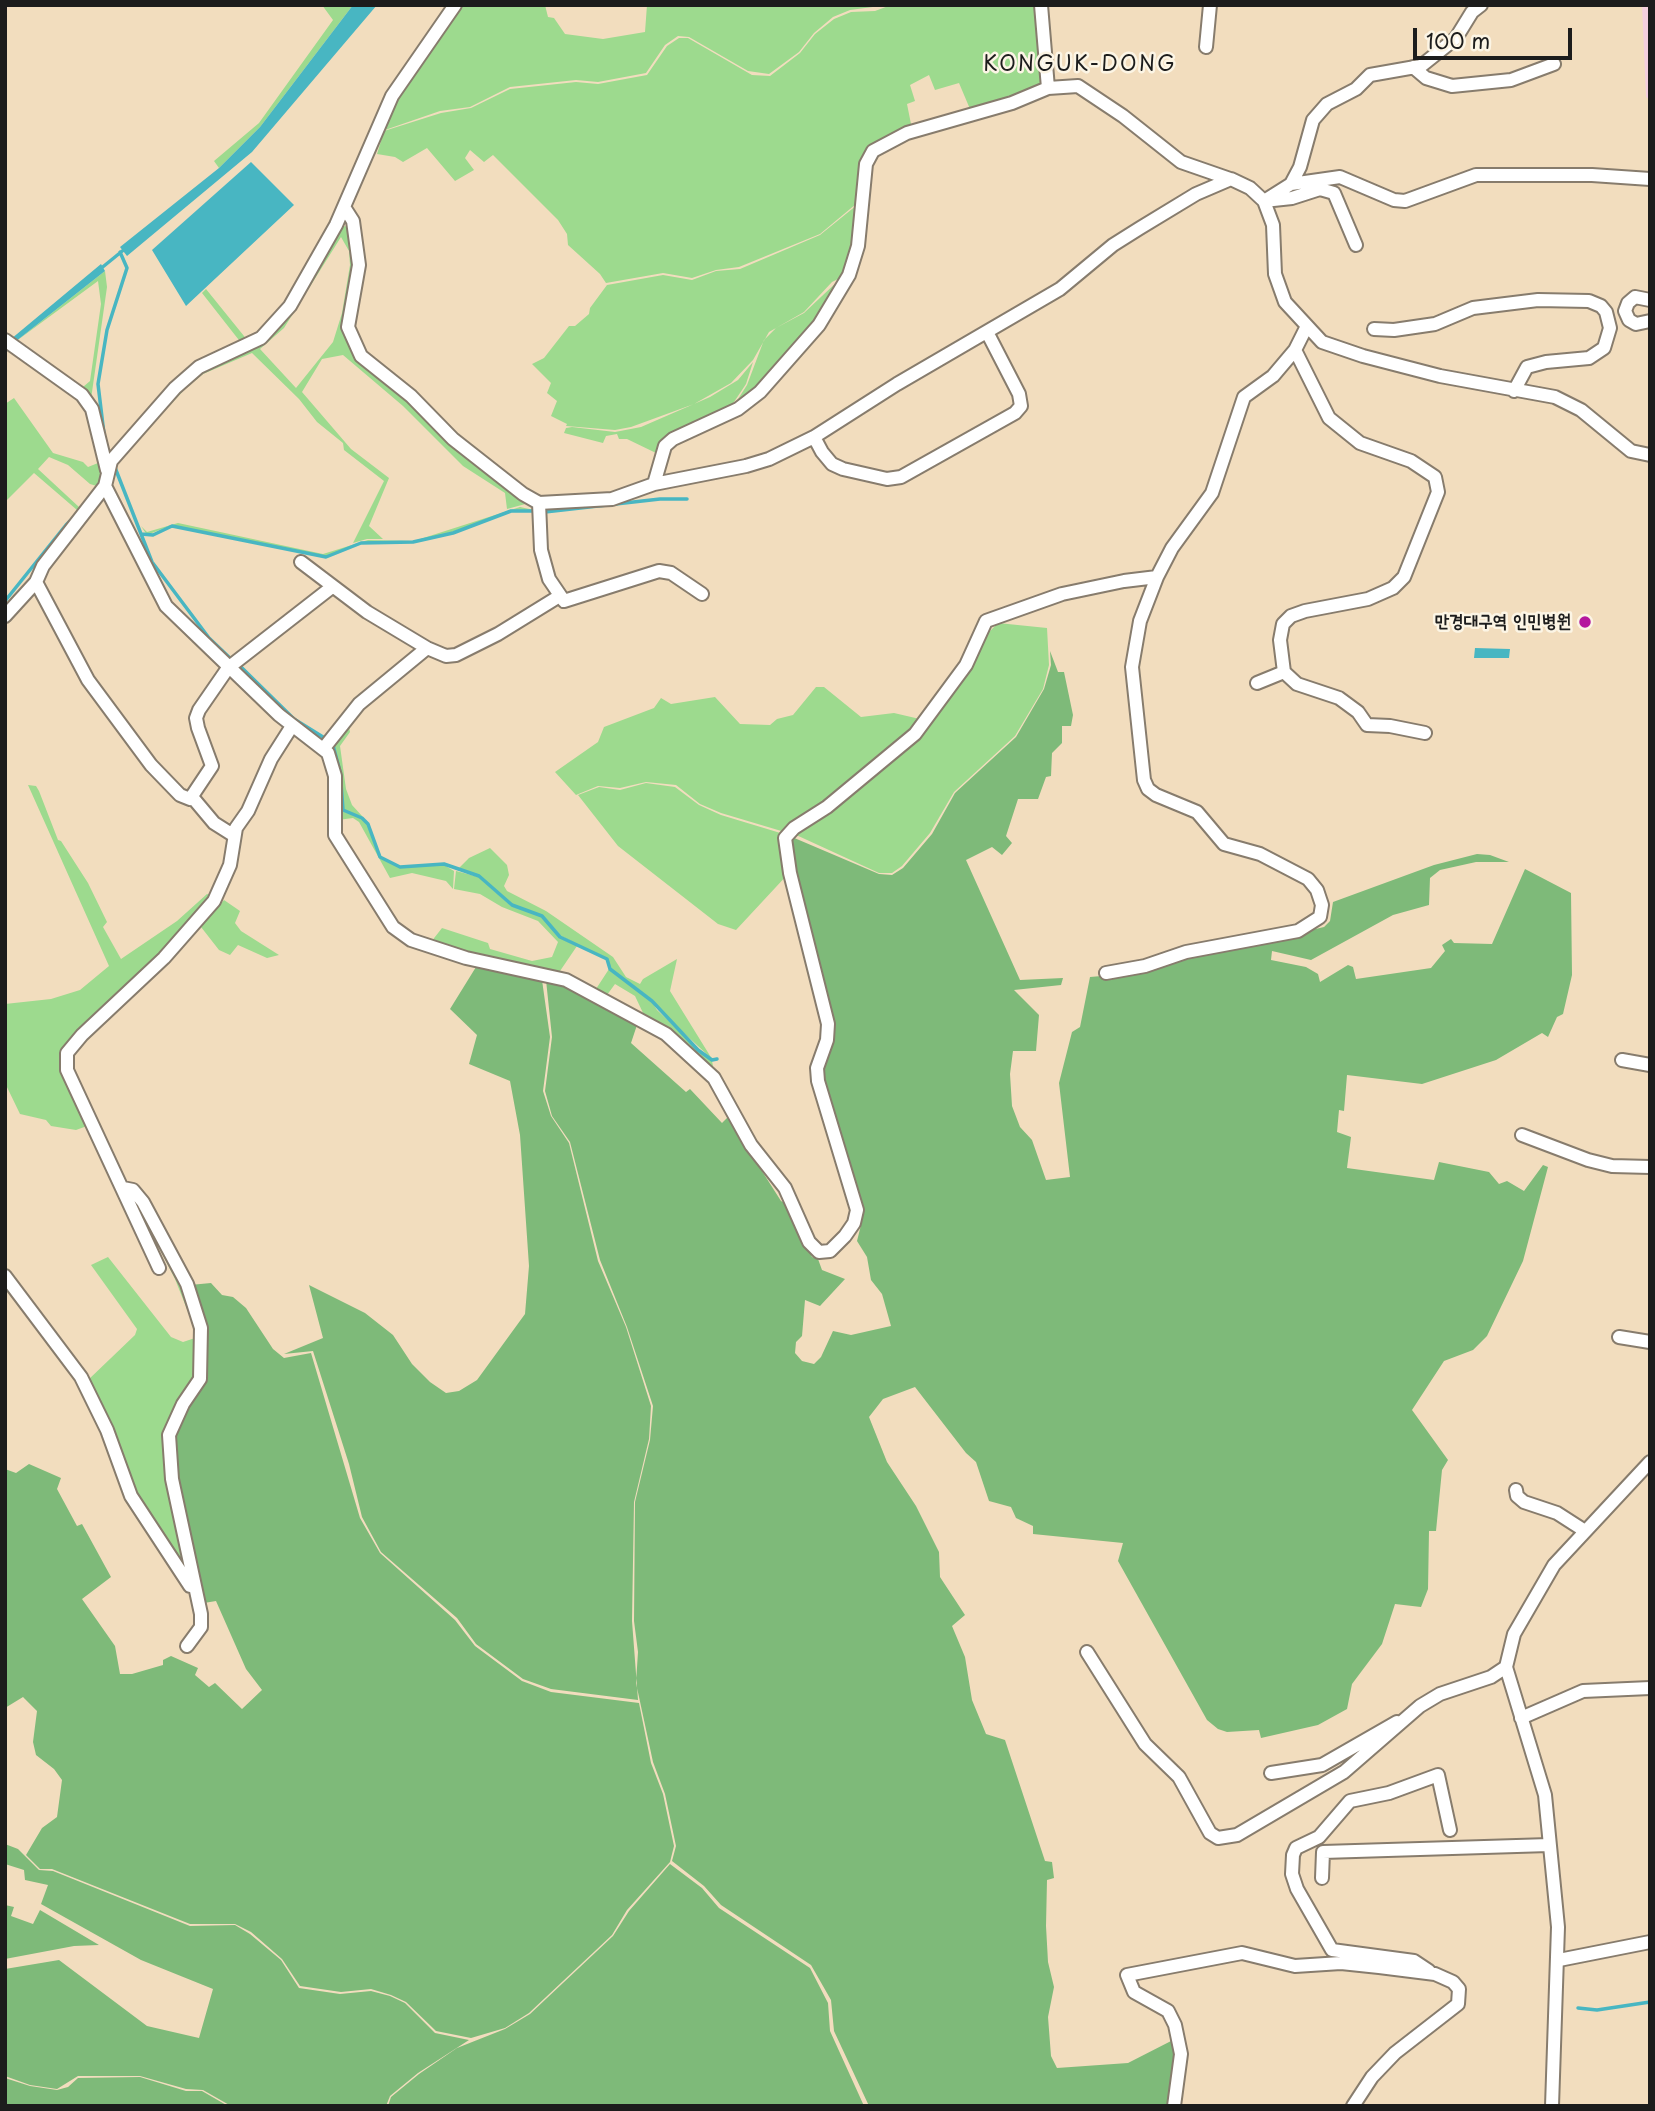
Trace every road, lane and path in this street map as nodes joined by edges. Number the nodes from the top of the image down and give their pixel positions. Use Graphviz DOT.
graph roads {
  1 [pos="455,5"];
  2 [pos="1041,5"];
  3 [pos="1210,5"];
  4 [pos="1481,5"];
  5 [pos="1206,47"];
  6 [pos="1554,64"];
  7 [pos="1413,67"];
  8 [pos="1048,88"];
  9 [pos="1231,179"];
  10 [pos="1650,179"];
  11 [pos="1291,184"];
  12 [pos="1264,201"];
  13 [pos="344,207"];
  14 [pos="1356,245"];
  15 [pos="1650,300"];
  16 [pos="1626,316"];
  17 [pos="1609,320"];
  18 [pos="1650,321"];
  19 [pos="1306,328"];
  20 [pos="1374,329"];
  21 [pos="987,332"];
  22 [pos="5,340"];
  23 [pos="1295,350"];
  24 [pos="1514,391"];
  25 [pos="814,437"];
  26 [pos="1650,455"];
  27 [pos="106,480"];
  28 [pos="654,484"];
  29 [pos="539,503"];
  30 [pos="301,562"];
  31 [pos="1157,577"];
  32 [pos="36,582"];
  33 [pos="332,587"];
  34 [pos="702,594"];
  35 [pos="558,597"];
  36 [pos="5,616"];
  37 [pos="427,648"];
  38 [pos="228,668"];
  39 [pos="1284,672"];
  40 [pos="1257,683"];
  41 [pos="292,726"];
  42 [pos="1425,733"];
  43 [pos="324,748"];
  44 [pos="193,798"];
  45 [pos="233,835"];
  46 [pos="1106,973"];
  47 [pos="1622,1060"];
  48 [pos="1650,1065"];
  49 [pos="1522,1135"];
  50 [pos="1650,1167"];
  51 [pos="123,1188"];
  52 [pos="159,1268"];
  53 [pos="5,1276"];
  54 [pos="1619,1337"];
  55 [pos="1650,1342"];
  56 [pos="1650,1462"];
  57 [pos="1516,1490"];
  58 [pos="1585,1531"];
  59 [pos="201,1614"];
  60 [pos="187,1646"];
  61 [pos="1087,1652"];
  62 [pos="1506,1667"];
  63 [pos="1650,1688"];
  64 [pos="1409,1715"];
  65 [pos="1521,1718"];
  66 [pos="1271,1773"];
  67 [pos="1450,1830"];
  68 [pos="1549,1845"];
  69 [pos="1322,1878"];
  70 [pos="1650,1942"];
  71 [pos="1559,1960"];
  72 [pos="1435,1974"];
  73 [pos="1174,2106"];
  74 [pos="1353,2106"];
  75 [pos="1552,2106"];
  1 -- 13 [label="street"];
  2 -- 8 [label="street"];
  3 -- 5 [label="street"];
  4 -- 7 [label="street"];
  6 -- 7 [label="street"];
  7 -- 11 [label="street"];
  8 -- 9 [label="street"];
  8 -- 28 [label="street"];
  9 -- 12 [label="street"];
  9 -- 21 [label="street"];
  10 -- 11 [label="street"];
  11 -- 12 [label="street"];
  12 -- 14 [label="street"];
  12 -- 19 [label="street"];
  13 -- 27 [label="street"];
  13 -- 29 [label="street"];
  15 -- 16 [label="street"];
  16 -- 17 [label="street"];
  16 -- 18 [label="street"];
  17 -- 20 [label="street"];
  17 -- 24 [label="street"];
  19 -- 23 [label="street"];
  19 -- 24 [label="street"];
  21 -- 25 [label="street"];
  21 -- 25 [label="street"];
  22 -- 27 [label="street"];
  23 -- 31 [label="street"];
  23 -- 39 [label="street"];
  24 -- 26 [label="street"];
  25 -- 28 [label="street"];
  27 -- 32 [label="street"];
  27 -- 38 [label="street"];
  28 -- 29 [label="street"];
  29 -- 35 [label="street"];
  30 -- 33 [label="street"];
  31 -- 43 [label="street"];
  31 -- 46 [label="street"];
  32 -- 36 [label="street"];
  32 -- 44 [label="street"];
  33 -- 37 [label="street"];
  33 -- 38 [label="street"];
  34 -- 35 [label="street"];
  35 -- 37 [label="street"];
  37 -- 43 [label="street"];
  38 -- 41 [label="street"];
  38 -- 44 [label="street"];
  39 -- 40 [label="street"];
  39 -- 42 [label="street"];
  41 -- 43 [label="street"];
  41 -- 45 [label="street"];
  44 -- 45 [label="street"];
  45 -- 51 [label="street"];
  47 -- 48 [label="street"];
  49 -- 50 [label="street"];
  51 -- 52 [label="street"];
  51 -- 59 [label="street"];
  53 -- 59 [label="street"];
  54 -- 55 [label="street"];
  56 -- 58 [label="street"];
  57 -- 58 [label="street"];
  58 -- 62 [label="street"];
  59 -- 60 [label="street"];
  61 -- 64 [label="street"];
  62 -- 64 [label="street"];
  62 -- 65 [label="street"];
  63 -- 65 [label="street"];
  64 -- 66 [label="street"];
  65 -- 68 [label="street"];
  67 -- 72 [label="street"];
  68 -- 69 [label="street"];
  68 -- 71 [label="street"];
  70 -- 71 [label="street"];
  71 -- 75 [label="street"];
  72 -- 73 [label="street"];
  72 -- 74 [label="street"];
}
